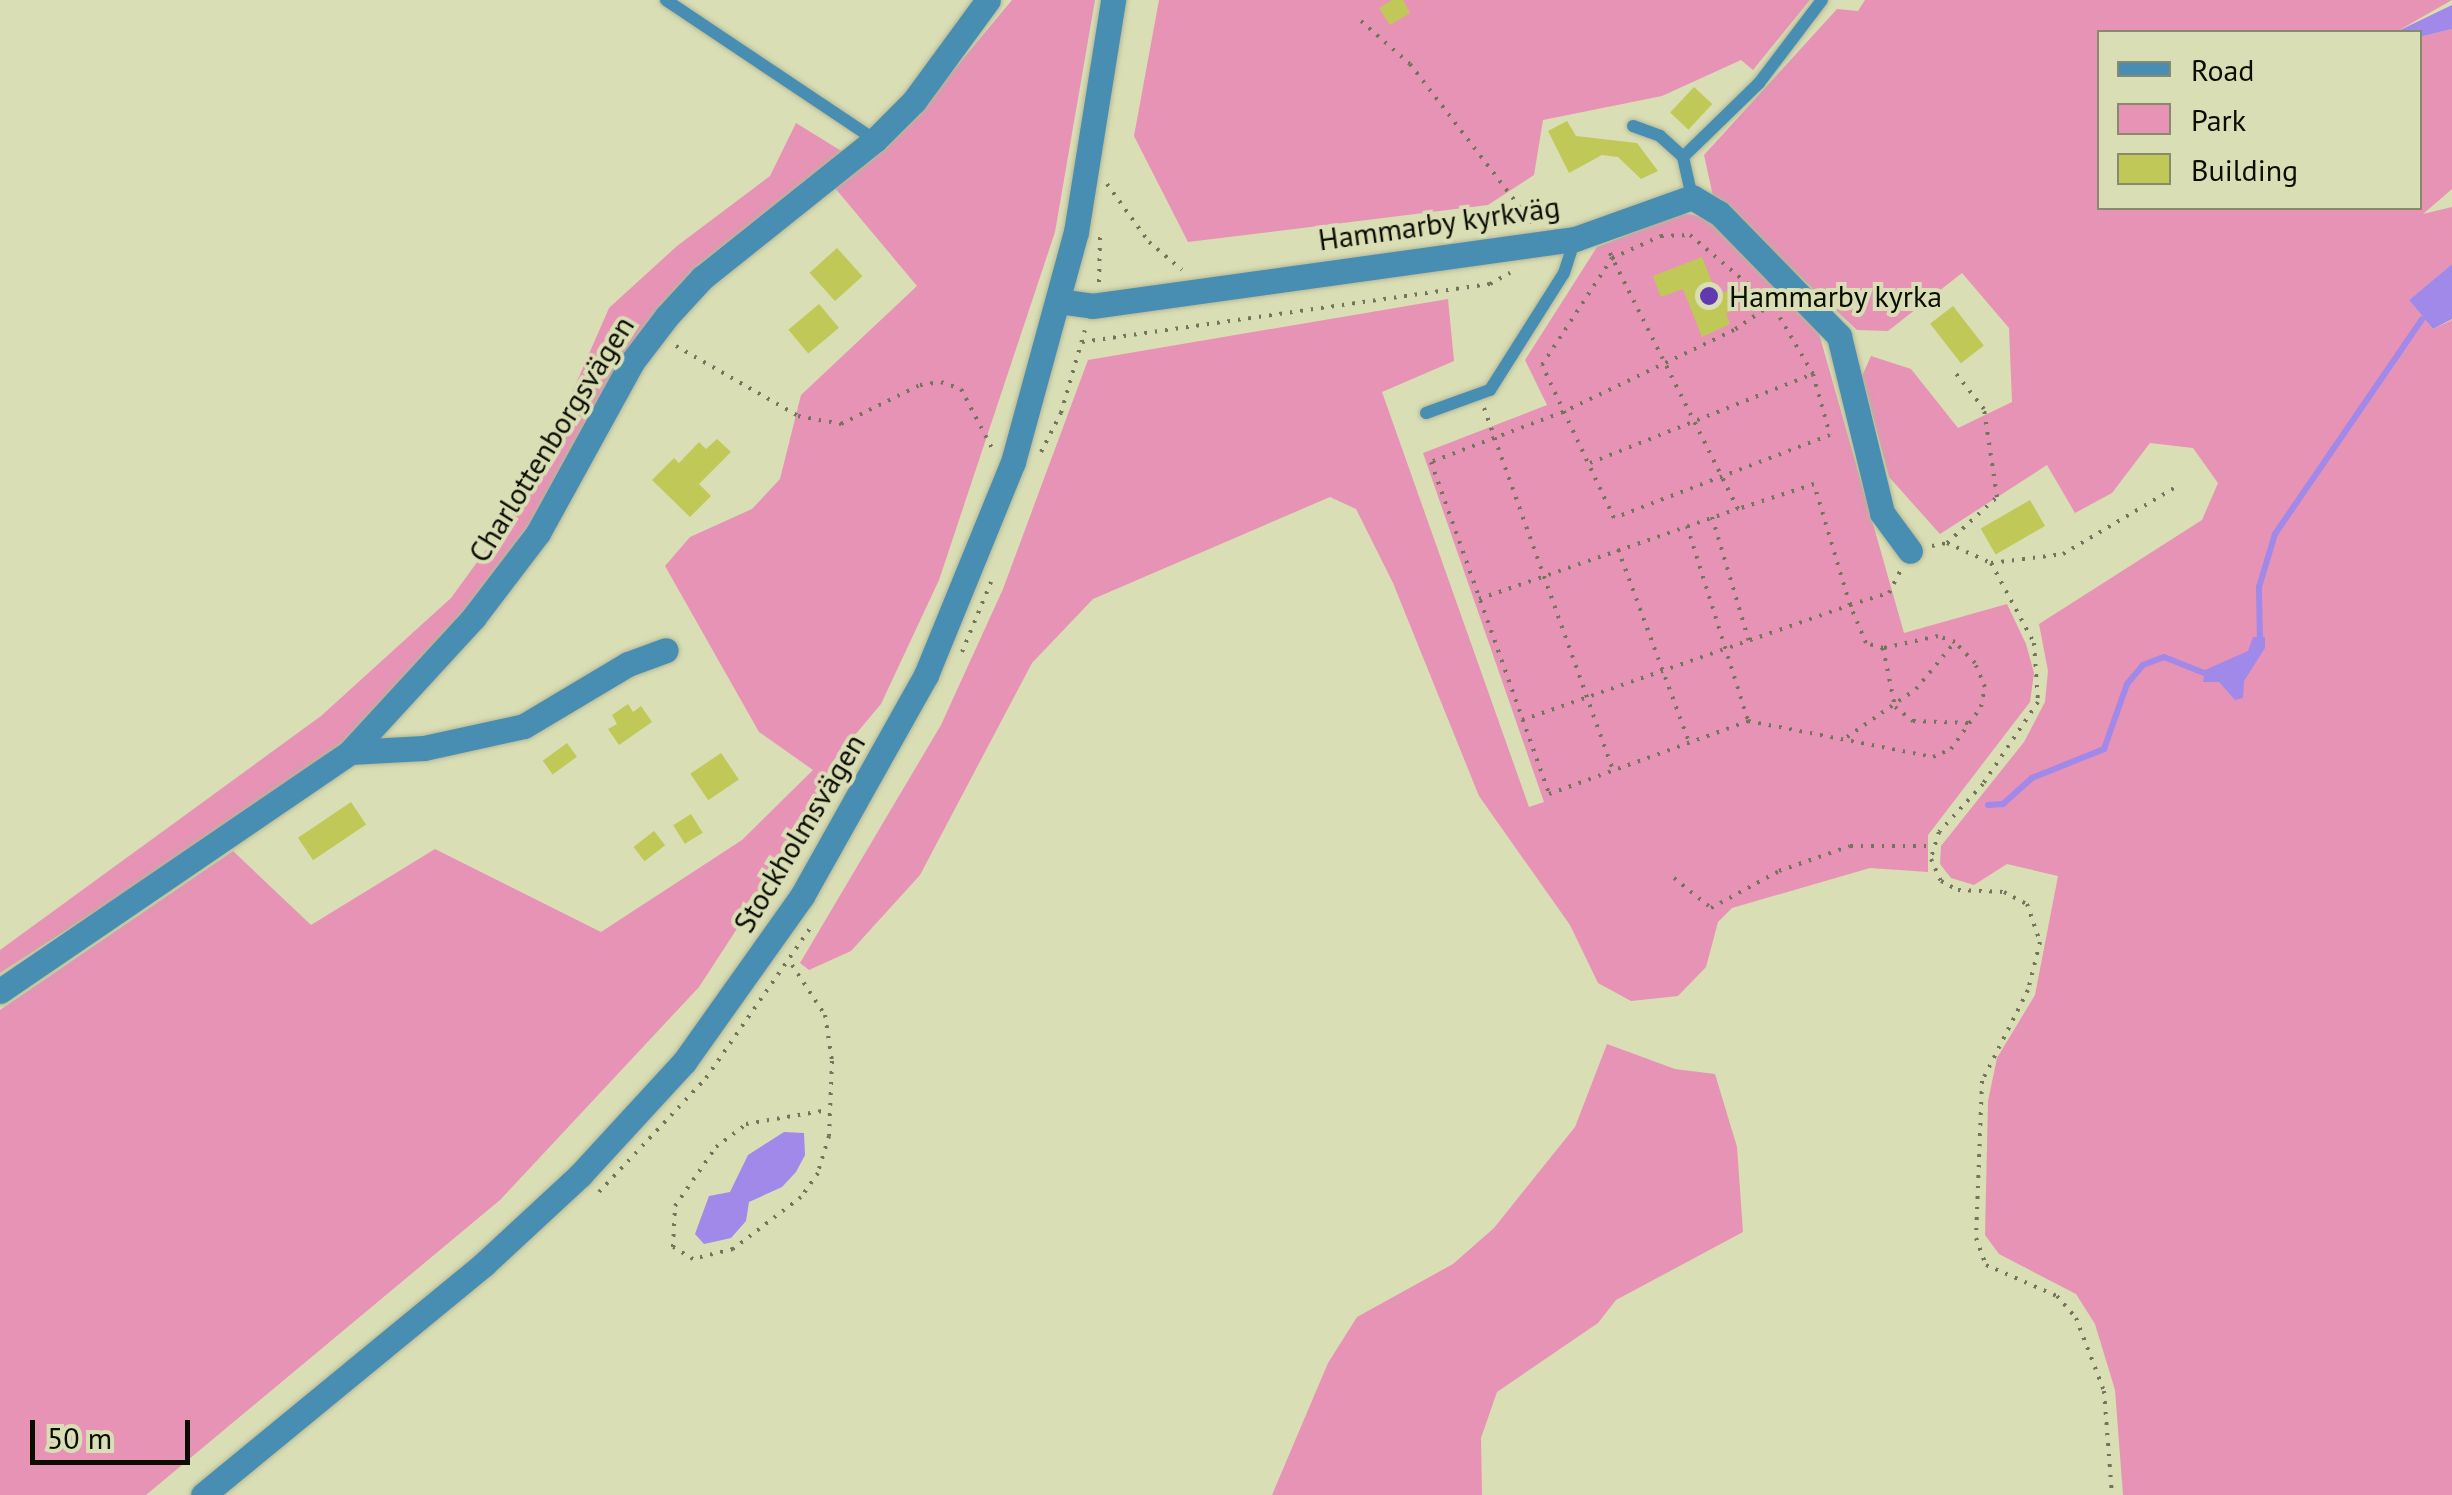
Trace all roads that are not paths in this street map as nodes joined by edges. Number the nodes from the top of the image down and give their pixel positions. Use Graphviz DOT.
graph roads {
  1 [pos="666,0"];
  2 [pos="988,0"];
  3 [pos="1114,0"];
  4 [pos="1822,0"];
  5 [pos="1633,126"];
  6 [pos="875,140"];
  7 [pos="1683,157"];
  8 [pos="1692,197"];
  9 [pos="1586,233"];
  10 [pos="1058,301"];
  11 [pos="1426,414"];
  12 [pos="1910,551"];
  13 [pos="666,650"];
  14 [pos="350,752"];
  15 [pos="0,991"];
  16 [pos="203,1495"];
  1 -- 6 [label="lane"];
  2 -- 6 [label="street, Charlottenborgsvägen"];
  3 -- 10 [label="street, Stockholmsvägen"];
  4 -- 7 [label="lane"];
  5 -- 7 [label="lane"];
  6 -- 14 [label="street, Charlottenborgsvägen"];
  7 -- 8 [label="lane"];
  8 -- 9 [label="street, Hammarby kyrkväg"];
  8 -- 12 [label="street"];
  9 -- 10 [label="street, Hammarby kyrkväg"];
  9 -- 11 [label="lane"];
  10 -- 16 [label="street, Stockholmsvägen"];
  13 -- 14 [label="street"];
  14 -- 15 [label="street, Charlottenborgsvägen"];
}
